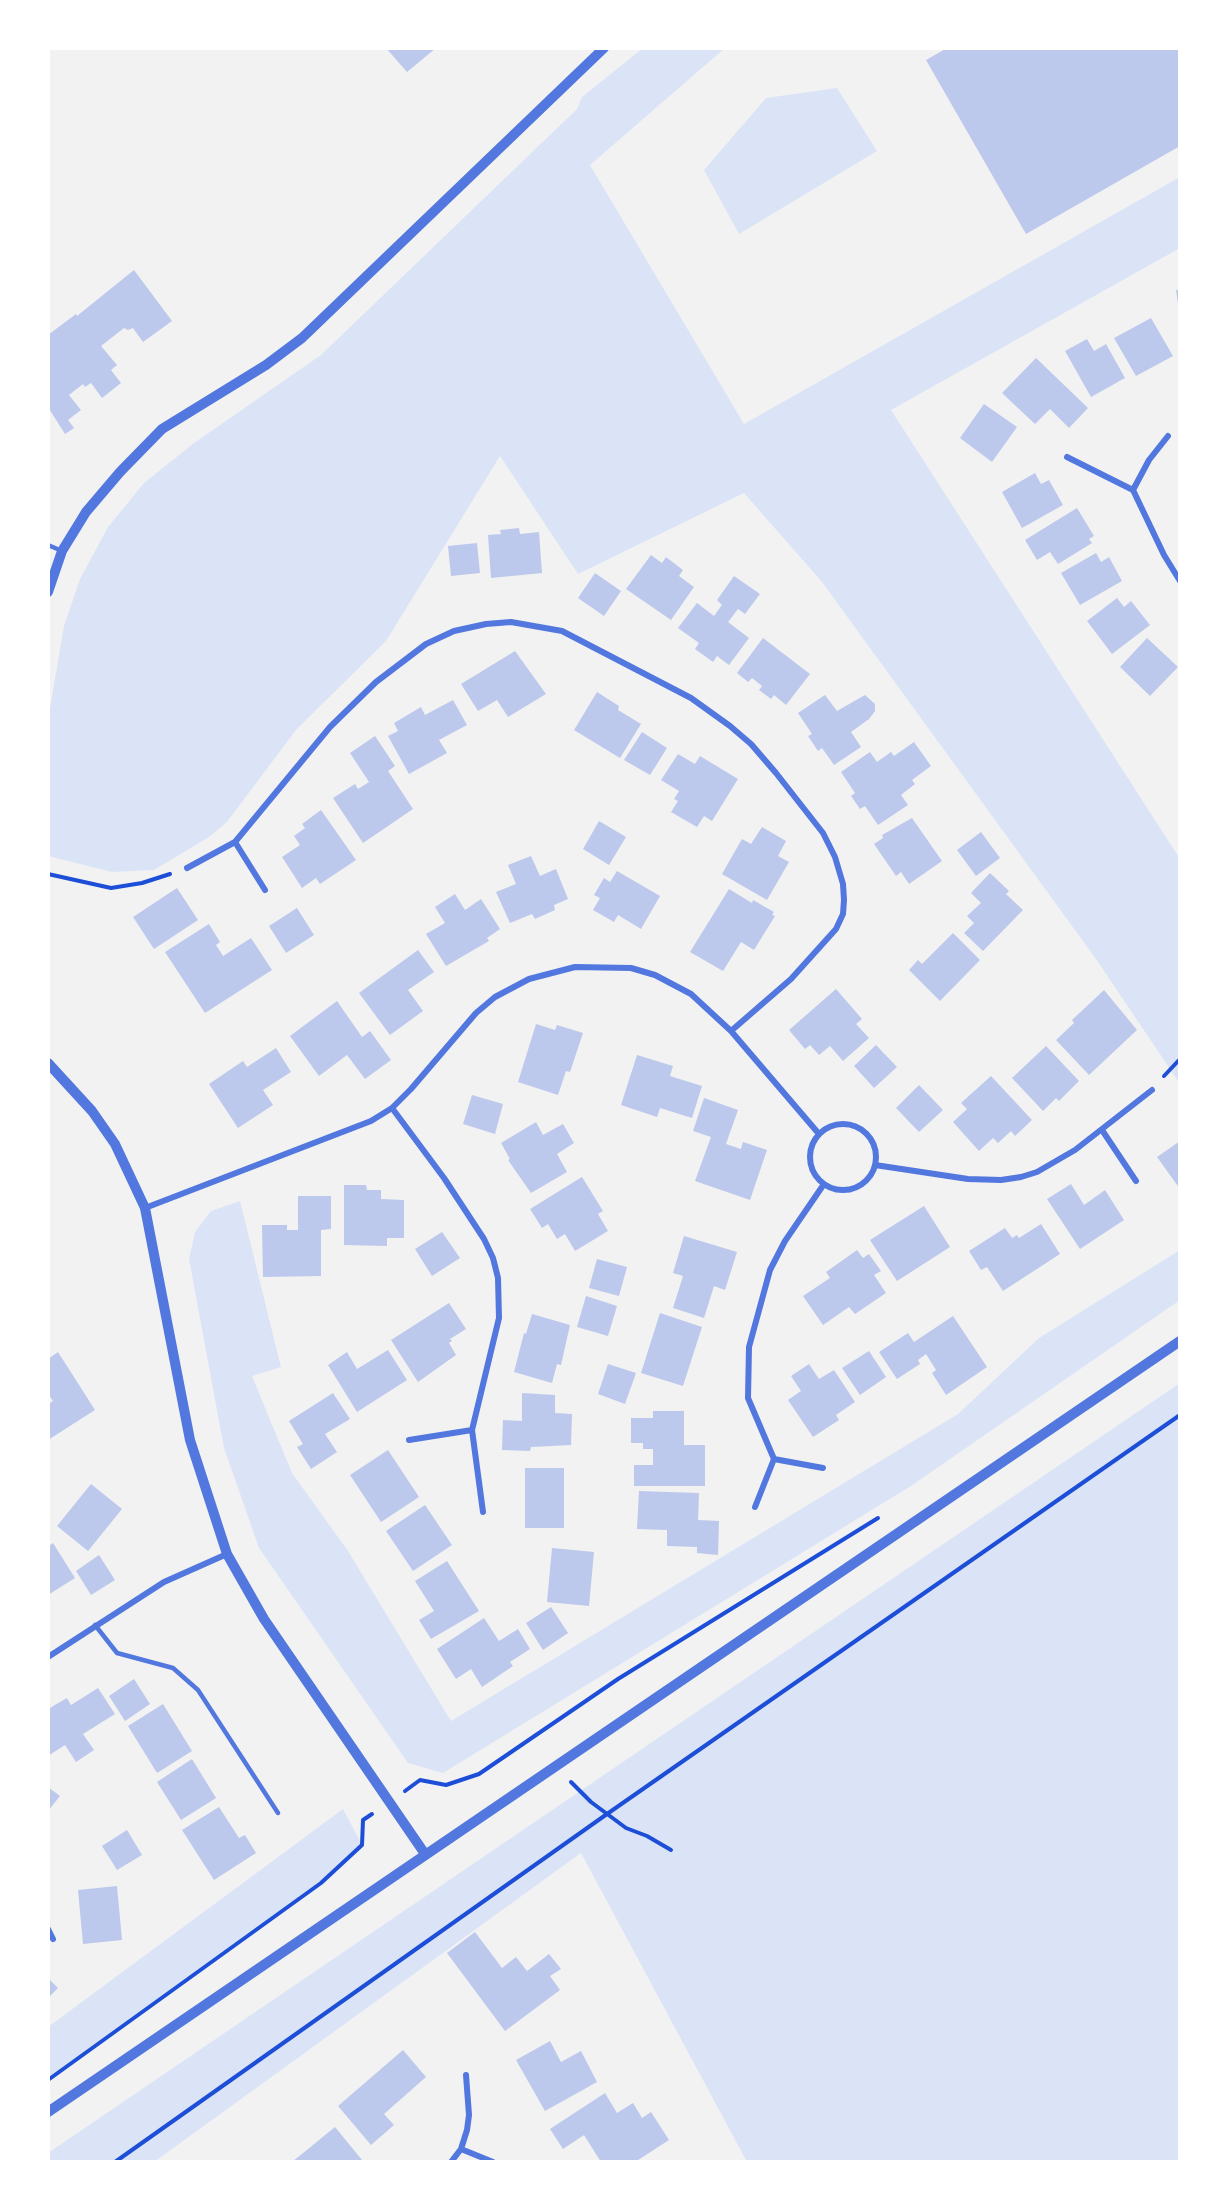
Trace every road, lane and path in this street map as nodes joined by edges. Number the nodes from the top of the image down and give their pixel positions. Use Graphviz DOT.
graph roads {
  1 [pos="604,48"];
  2 [pos="1168,436"];
  3 [pos="1067,457"];
  4 [pos="1133,490"];
  5 [pos="48,544"];
  6 [pos="62,551"];
  7 [pos="1180,581"];
  8 [pos="48,592"];
  9 [pos="235,842"];
  10 [pos="187,868"];
  11 [pos="48,874"];
  12 [pos="265,890"];
  13 [pos="731,1031"];
  14 [pos="48,1063"];
  15 [pos="1152,1090"];
  16 [pos="392,1108"];
  17 [pos="1102,1130"];
  18 [pos="819,1134"];
  19 [pos="875,1165"];
  20 [pos="1136,1181"];
  21 [pos="824,1184"];
  22 [pos="145,1208"];
  23 [pos="1180,1341"];
  24 [pos="1180,1415"];
  25 [pos="472,1430"];
  26 [pos="409,1440"];
  27 [pos="774,1459"];
  28 [pos="823,1468"];
  29 [pos="755,1507"];
  30 [pos="483,1512"];
  31 [pos="882,1516"];
  32 [pos="227,1554"];
  33 [pos="95,1624"];
  34 [pos="48,1657"];
  35 [pos="554,1766"];
  36 [pos="389,1802"];
  37 [pos="278,1813"];
  38 [pos="607,1814"];
  39 [pos="671,1850"];
  40 [pos="425,1854"];
  41 [pos="48,1929"];
  42 [pos="53,1939"];
  43 [pos="466,2075"];
  44 [pos="48,2080"];
  45 [pos="48,2112"];
  46 [pos="461,2150"];
  47 [pos="115,2162"];
  48 [pos="451,2162"];
  49 [pos="493,2162"];
  1 -- 6 [label="street"];
  2 -- 4 [label="street"];
  3 -- 4 [label="street"];
  4 -- 7 [label="street"];
  5 -- 6 [label="lane"];
  6 -- 8 [label="street"];
  9 -- 10 [label="street"];
  9 -- 12 [label="street"];
  9 -- 13 [label="street"];
  10 -- 11 [label="path"];
  13 -- 16 [label="street"];
  13 -- 18 [label="street"];
  14 -- 22 [label="street"];
  15 -- 17 [label="street"];
  16 -- 22 [label="street"];
  16 -- 25 [label="street"];
  17 -- 19 [label="street"];
  17 -- 20 [label="street"];
  18 -- 19 [label="street"];
  18 -- 21 [label="street"];
  19 -- 21 [label="street"];
  21 -- 27 [label="street"];
  22 -- 32 [label="street"];
  23 -- 35 [label="street"];
  24 -- 38 [label="path"];
  25 -- 26 [label="street"];
  25 -- 30 [label="street"];
  27 -- 28 [label="street"];
  27 -- 29 [label="street"];
  31 -- 36 [label="path"];
  32 -- 33 [label="street"];
  32 -- 36 [label="street"];
  33 -- 34 [label="street"];
  33 -- 37 [label="lane"];
  35 -- 38 [label="path"];
  35 -- 40 [label="street"];
  36 -- 40 [label="street"];
  36 -- 44 [label="path"];
  38 -- 39 [label="path"];
  38 -- 47 [label="path"];
  40 -- 45 [label="street"];
  41 -- 42 [label="street"];
  43 -- 46 [label="street"];
  46 -- 48 [label="street"];
  46 -- 49 [label="street"];
}
